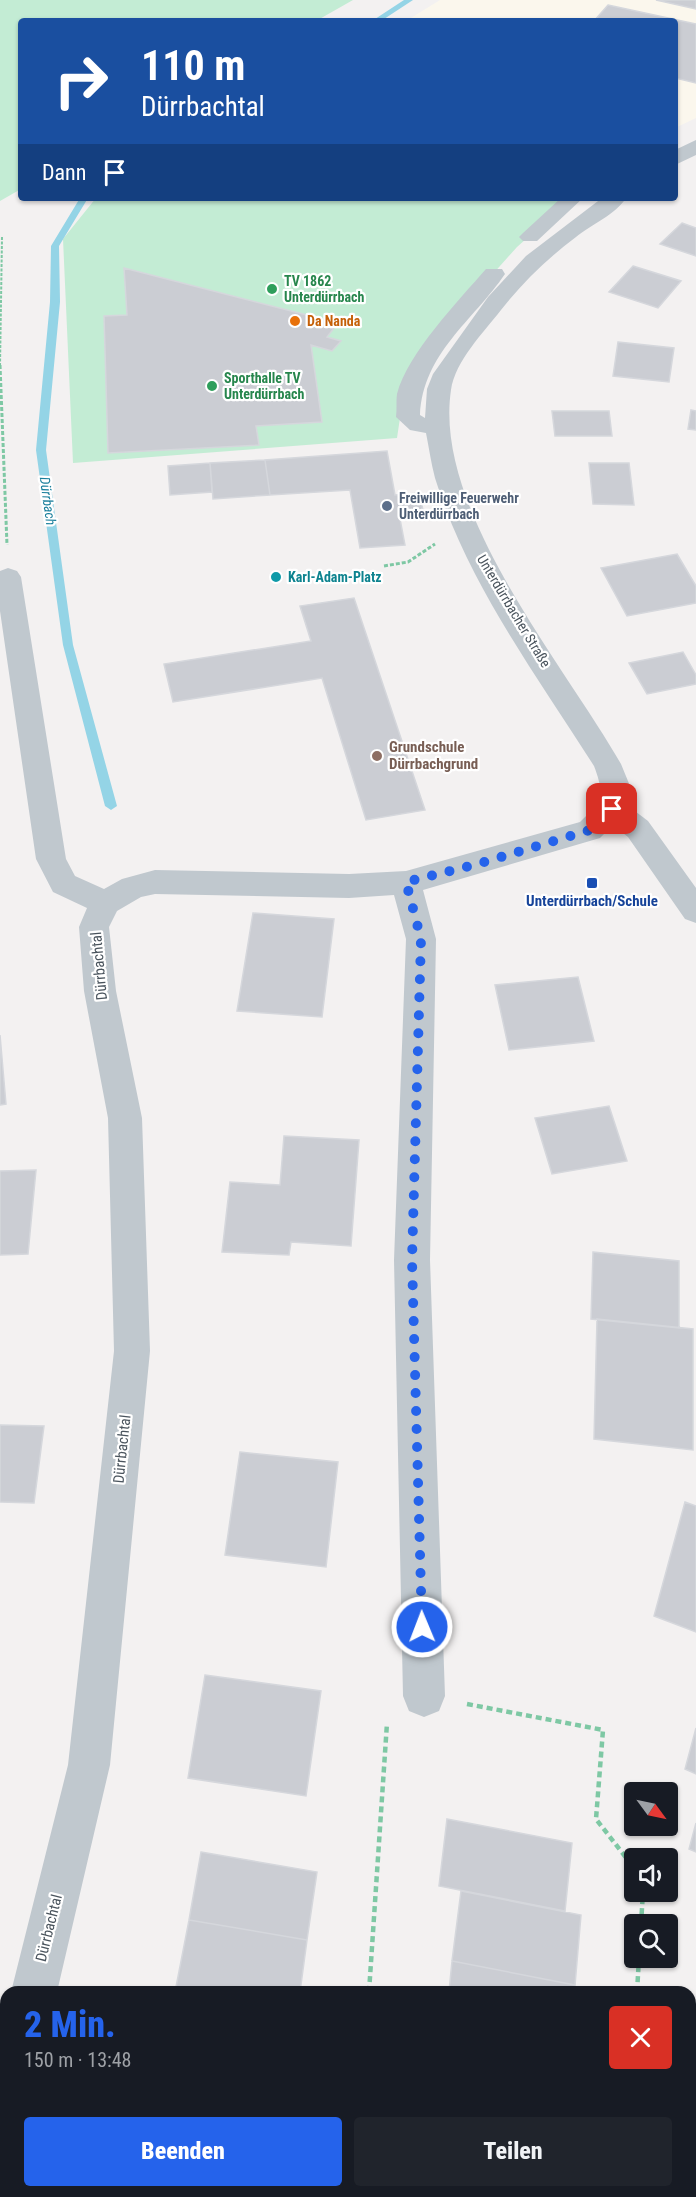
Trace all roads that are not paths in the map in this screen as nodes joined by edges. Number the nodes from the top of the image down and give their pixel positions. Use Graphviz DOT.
graph roads {
  1 [pos="696,146"];
  2 [pos="678,157"];
  3 [pos="570,201"];
  4 [pos="612,201"];
  5 [pos="437,427"];
  6 [pos="8,577"];
  7 [pos="612,809"];
  8 [pos="406,882"];
  9 [pos="105,903"];
  10 [pos="696,911"];
  11 [pos="424,1696"];
  12 [pos="35,1986"];
  1 -- 2 [label="street"];
  3 -- 5 [label="street"];
  4 -- 5 [label="street, Unterdürrbacher Straße"];
  5 -- 7 [label="street, Unterdürrbacher Straße"];
  6 -- 9 [label="street"];
  7 -- 8 [label="street"];
  7 -- 10 [label="street"];
  8 -- 9 [label="street"];
  8 -- 11 [label="street"];
  9 -- 12 [label="street, Dürrbachtal"];
}
